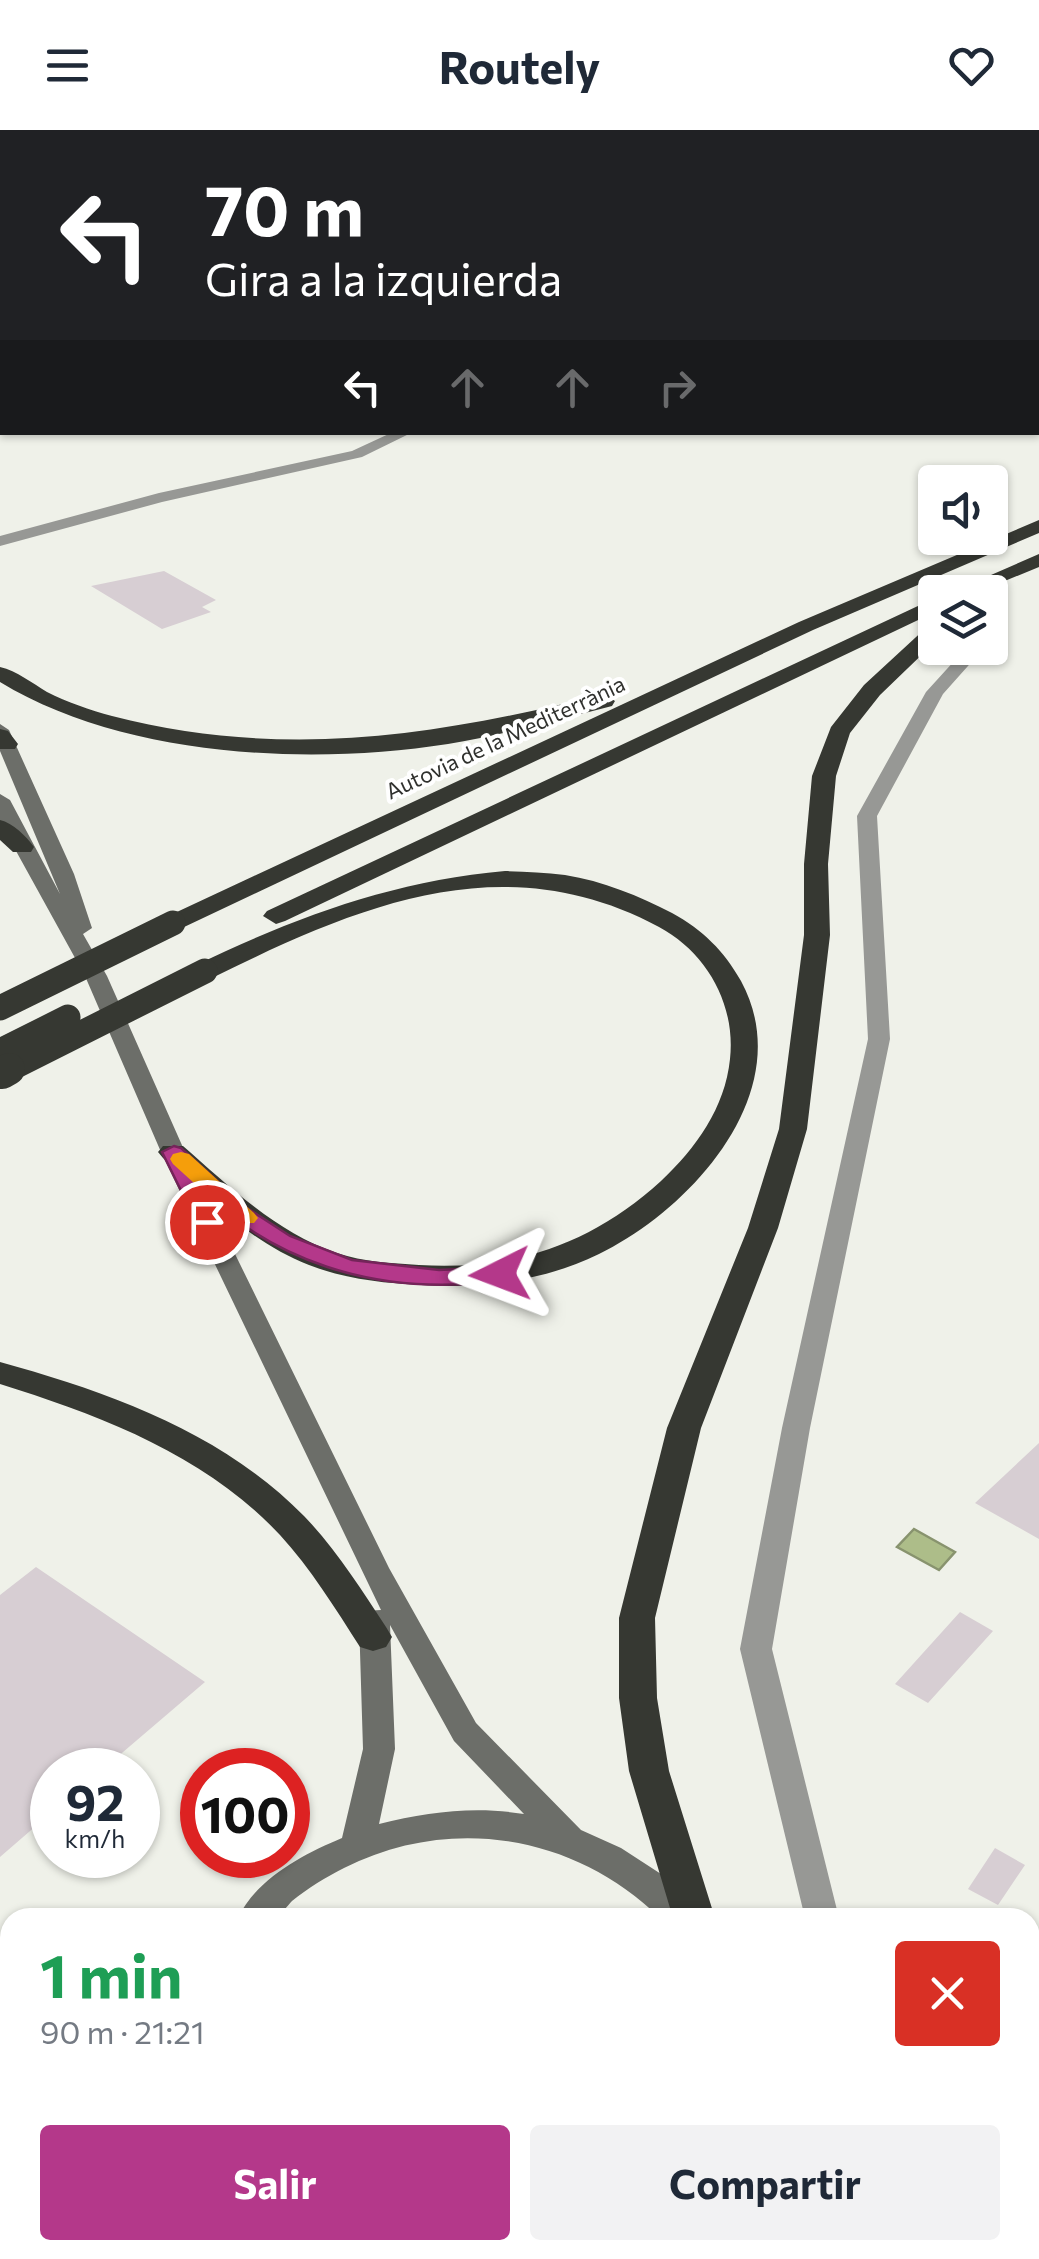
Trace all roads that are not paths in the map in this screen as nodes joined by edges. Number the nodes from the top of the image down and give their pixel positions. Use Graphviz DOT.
graph roads {
  1 [pos="399,435"];
  2 [pos="1039,526"];
  3 [pos="0,540"];
  4 [pos="1039,560"];
  5 [pos="1003,575"];
  6 [pos="1039,575"];
  7 [pos="1008,590"];
  8 [pos="918,612"];
  9 [pos="806,626"];
  10 [pos="918,646"];
  11 [pos="960,665"];
  12 [pos="0,673"];
  13 [pos="604,701"];
  14 [pos="2,736"];
  15 [pos="0,800"];
  16 [pos="0,827"];
  17 [pos="22,847"];
  18 [pos="168,916"];
  19 [pos="199,964"];
  20 [pos="96,976"];
  21 [pos="0,984"];
  22 [pos="0,1008"];
  23 [pos="2,1062"];
  24 [pos="174,1152"];
  25 [pos="0,1373"];
  26 [pos="374,1569"];
  27 [pos="374,1637"];
  28 [pos="568,1838"];
  29 [pos="358,1844"];
  30 [pos="265,1908"];
  31 [pos="675,1908"];
  32 [pos="691,1908"];
  33 [pos="820,1908"];
  1 -- 3 [label="street"];
  2 -- 9 [label="highway, Autovia de la Mediterrània"];
  4 -- 5 [label="highway"];
  6 -- 7 [label="highway"];
  8 -- 19 [label="highway"];
  9 -- 13 [label="highway"];
  9 -- 18 [label="highway, Autovia de la Mediterrània"];
  10 -- 32 [label="highway"];
  11 -- 33 [label="street"];
  12 -- 13 [label="highway"];
  13 -- 18 [label="highway"];
  14 -- 20 [label="street"];
  15 -- 17 [label="street"];
  16 -- 17 [label="highway"];
  17 -- 20 [label="street"];
  18 -- 21 [label="highway"];
  18 -- 22 [label="highway, Autovia de la Mediterrània, bridge"];
  19 -- 23 [label="highway, bridge"];
  19 -- 24 [label="highway"];
  20 -- 24 [label="street"];
  24 -- 26 [label="street"];
  25 -- 27 [label="highway"];
  26 -- 27 [label="street"];
  26 -- 28 [label="street"];
  27 -- 29 [label="street"];
  28 -- 29 [label="street"];
  28 -- 31 [label="street"];
  29 -- 30 [label="street"];
}
